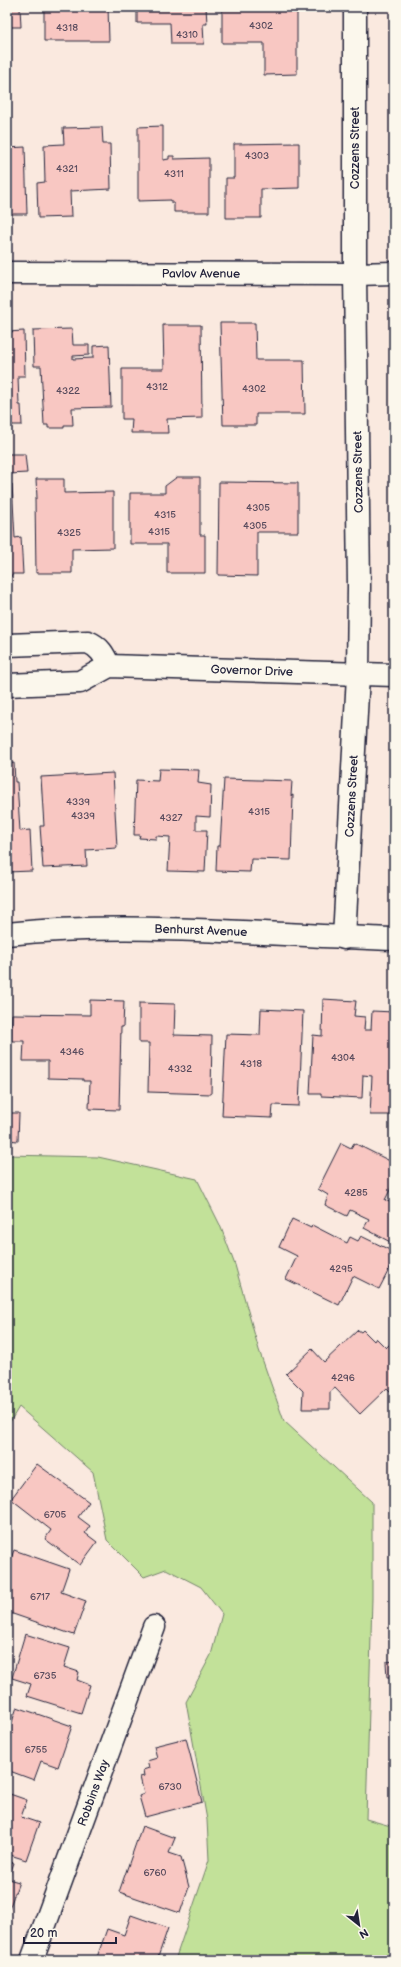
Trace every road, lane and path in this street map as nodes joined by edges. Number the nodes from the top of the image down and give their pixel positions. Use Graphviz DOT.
graph roads {
  1 [pos="355,7"];
  2 [pos="7,273"];
  3 [pos="394,273"];
  4 [pos="354,274"];
  5 [pos="7,645"];
  6 [pos="109,666"];
  7 [pos="358,675"];
  8 [pos="394,675"];
  9 [pos="7,685"];
  10 [pos="7,934"];
  11 [pos="344,938"];
  12 [pos="394,939"];
  13 [pos="154,1626"];
  14 [pos="32,1960"];
  1 -- 4 [label="street, Cozzens Street"];
  2 -- 4 [label="street, Pavlov Avenue"];
  3 -- 4 [label="street, Pavlov Avenue"];
  4 -- 7 [label="street, Cozzens Street"];
  5 -- 6 [label="street"];
  6 -- 7 [label="street, Governor Drive"];
  6 -- 9 [label="street"];
  7 -- 8 [label="street, Governor Drive"];
  7 -- 11 [label="street, Cozzens Street"];
  10 -- 11 [label="street, Benhurst Avenue"];
  11 -- 12 [label="street, Benhurst Avenue"];
  13 -- 14 [label="street, Robbins Way"];
}
